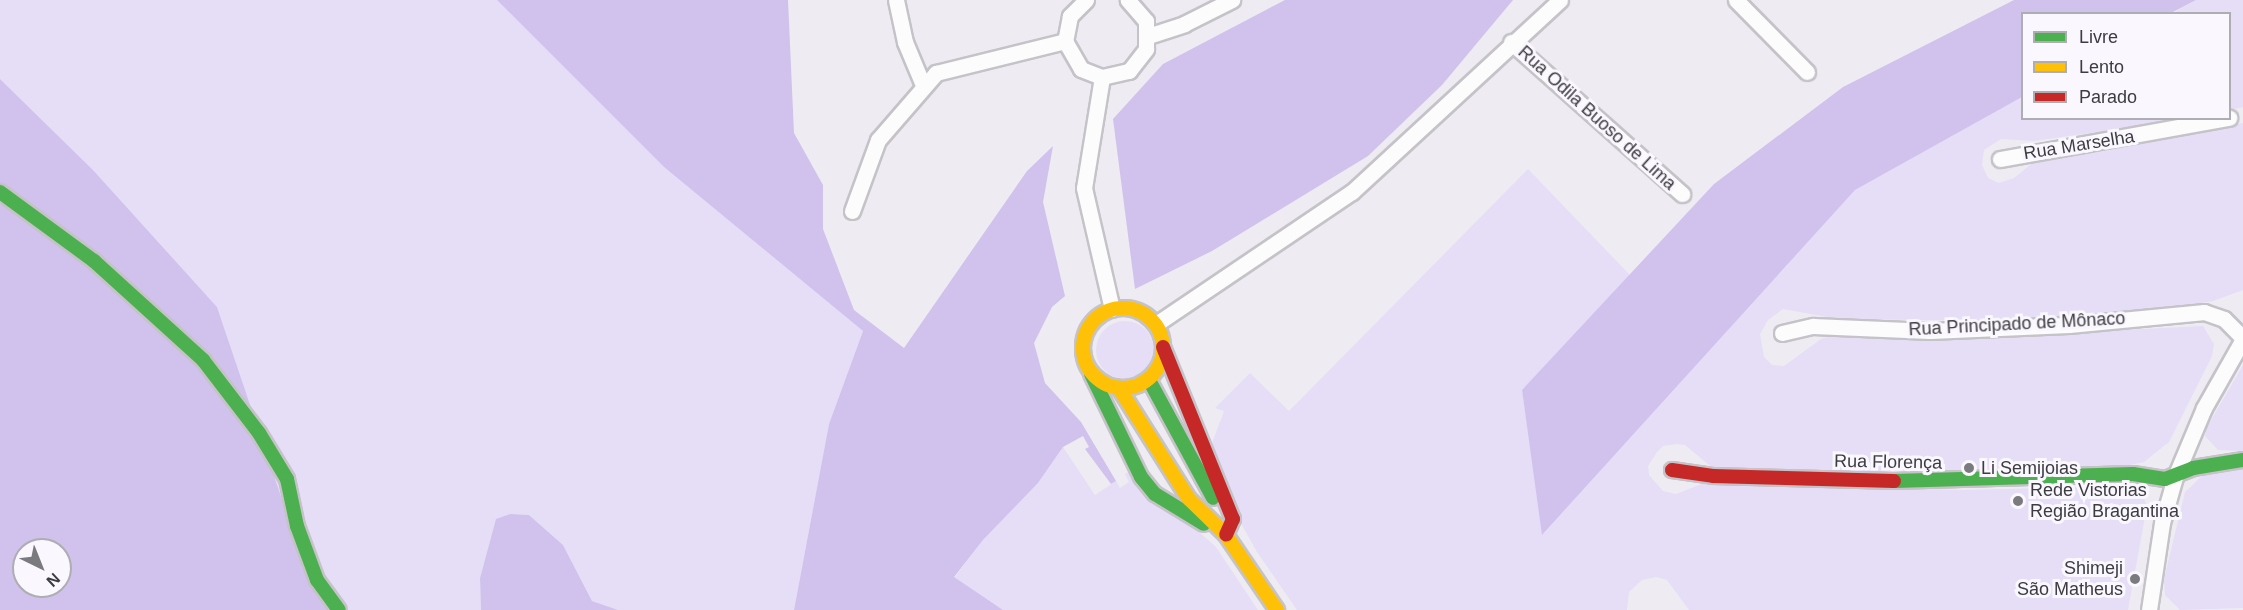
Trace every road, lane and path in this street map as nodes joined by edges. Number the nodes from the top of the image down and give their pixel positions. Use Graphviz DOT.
graph roads {
  1 [pos="896,0"];
  2 [pos="1086,0"];
  3 [pos="1128,0"];
  4 [pos="1232,0"];
  5 [pos="1560,0"];
  6 [pos="1736,0"];
  7 [pos="1148,36"];
  8 [pos="1065,42"];
  9 [pos="1511,42"];
  10 [pos="1807,72"];
  11 [pos="1102,77"];
  12 [pos="923,86"];
  13 [pos="2218,120"];
  14 [pos="2000,159"];
  15 [pos="0,192"];
  16 [pos="1682,194"];
  17 [pos="852,211"];
  18 [pos="1112,309"];
  19 [pos="1156,324"];
  20 [pos="1782,333"];
  21 [pos="2243,338"];
  22 [pos="1163,346"];
  23 [pos="1091,373"];
  24 [pos="1149,380"];
  25 [pos="1126,391"];
  26 [pos="1118,427"];
  27 [pos="2243,460"];
  28 [pos="1672,470"];
  29 [pos="2175,477"];
  30 [pos="1190,499"];
  31 [pos="1215,501"];
  32 [pos="1176,508"];
  33 [pos="1226,535"];
  34 [pos="339,610"];
  35 [pos="1277,610"];
  36 [pos="2149,610"];
  1 -- 12 [label="street"];
  2 -- 8 [label="street"];
  3 -- 7 [label="street"];
  4 -- 7 [label="street"];
  5 -- 9 [label="street"];
  6 -- 10 [label="street"];
  7 -- 11 [label="street"];
  8 -- 11 [label="street"];
  8 -- 12 [label="street"];
  9 -- 16 [label="street, Rua Odila Buoso de Lima"];
  9 -- 19 [label="street"];
  11 -- 18 [label="street"];
  12 -- 17 [label="street"];
  13 -- 14 [label="street, Rua Marselha"];
  15 -- 34 [label="street"];
  18 -- 19 [label="street"];
  18 -- 23 [label="street"];
  19 -- 22 [label="street"];
  20 -- 21 [label="street, Rua Principado de Mônaco"];
  21 -- 29 [label="street"];
  22 -- 24 [label="street"];
  22 -- 33 [label="street"];
  23 -- 25 [label="street"];
  23 -- 26 [label="street"];
  24 -- 25 [label="street"];
  24 -- 31 [label="street"];
  25 -- 26 [label="street"];
  25 -- 30 [label="street"];
  26 -- 32 [label="street"];
  27 -- 29 [label="street"];
  28 -- 29 [label="street, Rua Florença"];
  29 -- 36 [label="street"];
  30 -- 31 [label="street"];
  30 -- 32 [label="street"];
  30 -- 33 [label="street"];
  31 -- 33 [label="street"];
  32 -- 33 [label="street"];
  33 -- 35 [label="street"];
}
